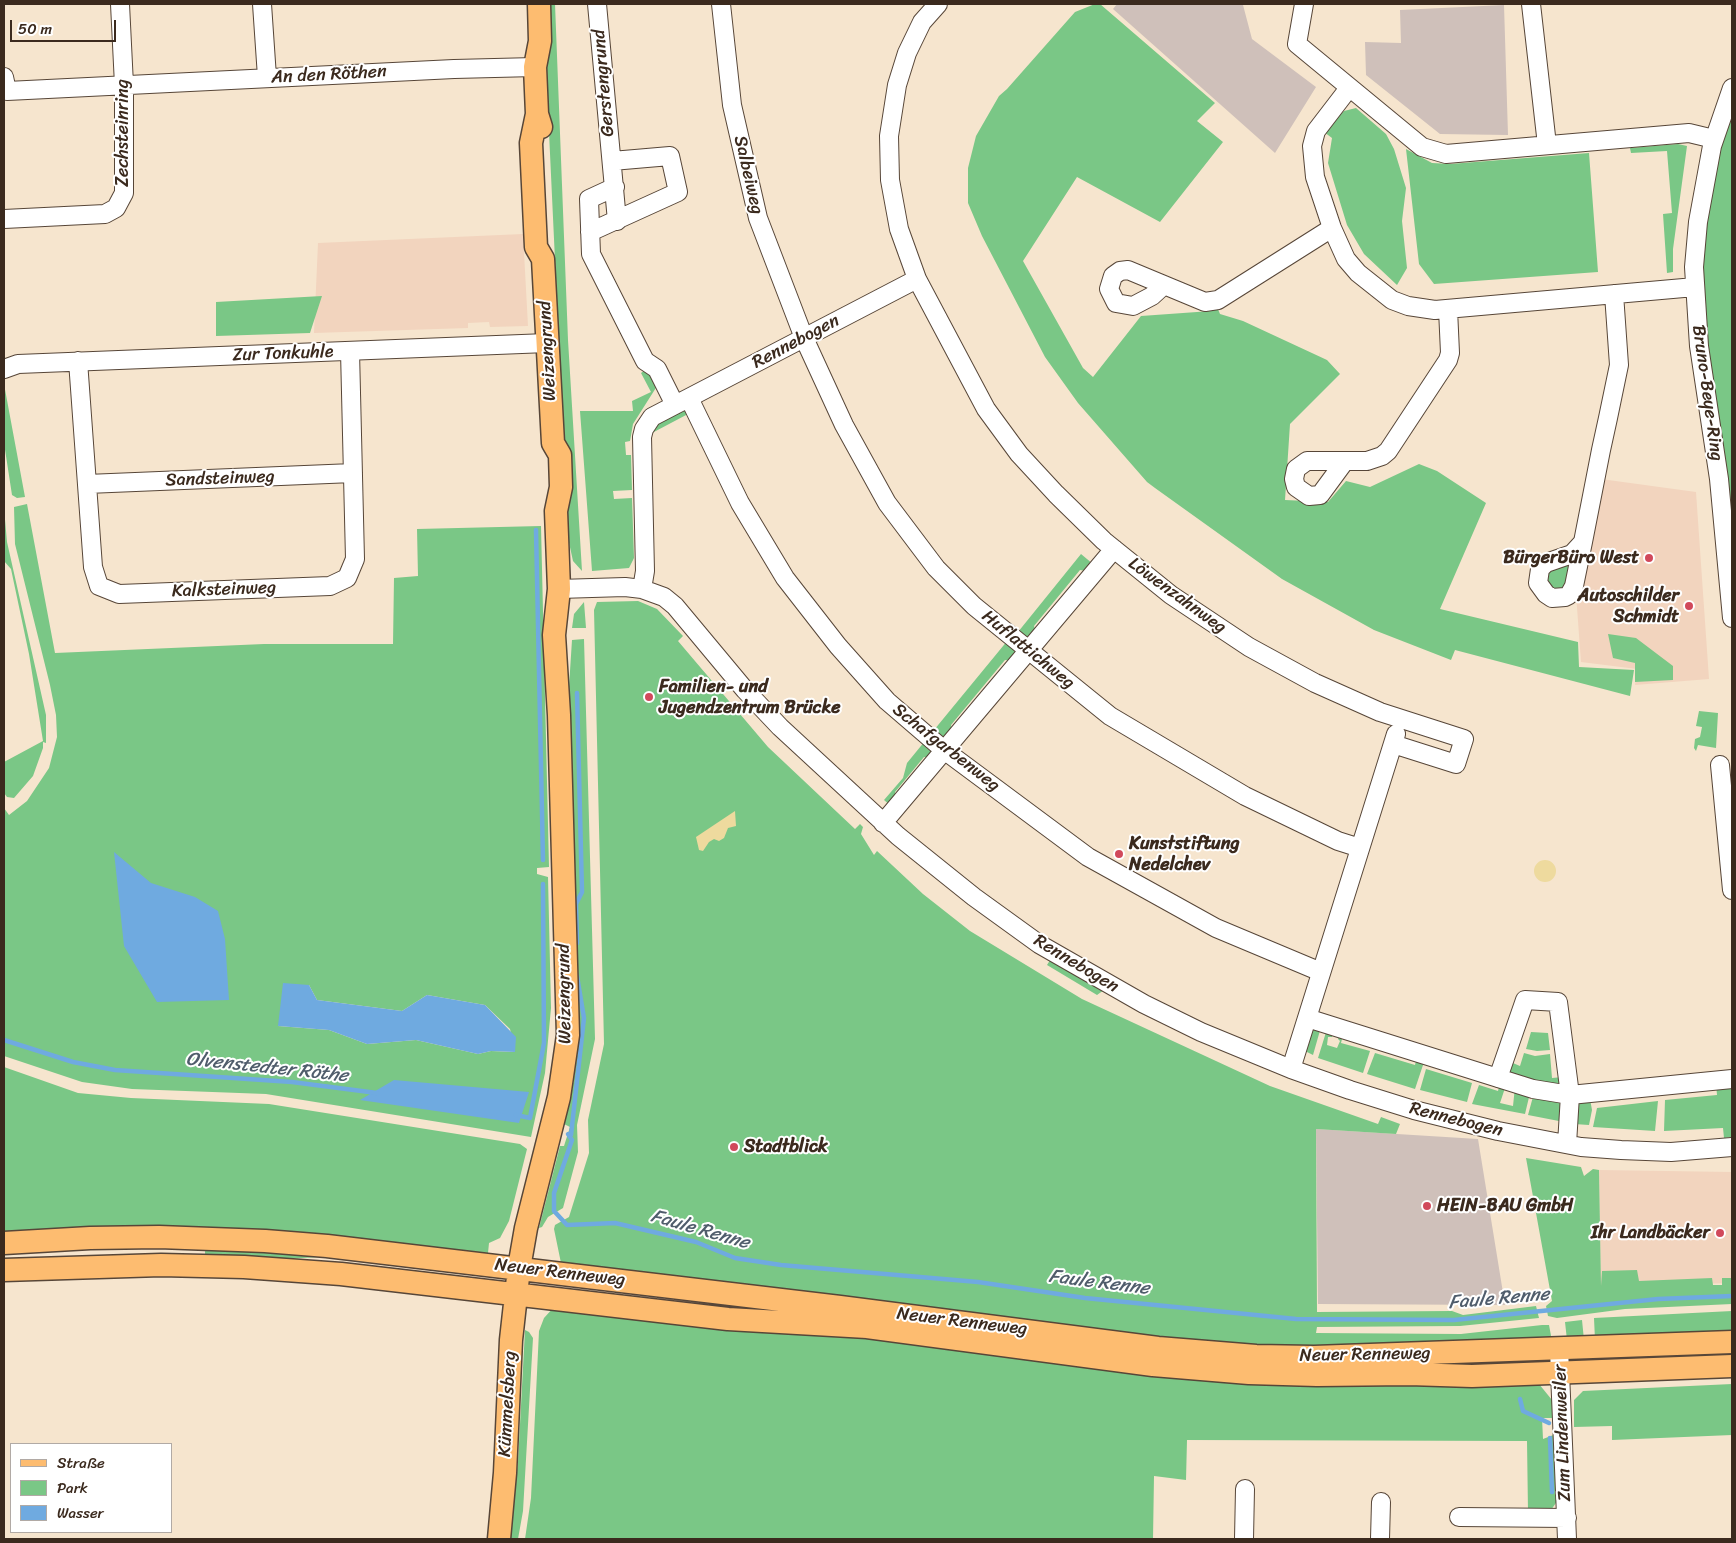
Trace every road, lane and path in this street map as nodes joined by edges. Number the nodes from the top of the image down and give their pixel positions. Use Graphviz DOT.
graph roads {
  1 [pos="120,4"];
  2 [pos="262,4"];
  3 [pos="525,4"];
  4 [pos="539,4"];
  5 [pos="596,4"];
  6 [pos="721,4"];
  7 [pos="938,4"];
  8 [pos="1304,4"];
  9 [pos="1531,4"];
  10 [pos="535,67"];
  11 [pos="4,77"];
  12 [pos="267,78"];
  13 [pos="124,85"];
  14 [pos="1349,88"];
  15 [pos="1732,88"];
  16 [pos="1714,139"];
  17 [pos="1547,145"];
  18 [pos="612,162"];
  19 [pos="615,187"];
  20 [pos="4,219"];
  21 [pos="617,221"];
  22 [pos="1332,228"];
  23 [pos="590,232"];
  24 [pos="917,279"];
  25 [pos="1164,285"];
  26 [pos="1695,287"];
  27 [pos="1614,294"];
  28 [pos="1448,309"];
  29 [pos="804,338"];
  30 [pos="547,342"];
  31 [pos="350,351"];
  32 [pos="78,361"];
  33 [pos="9,364"];
  34 [pos="682,402"];
  35 [pos="1345,461"];
  36 [pos="353,473"];
  37 [pos="87,484"];
  38 [pos="1583,542"];
  39 [pos="1114,549"];
  40 [pos="642,588"];
  41 [pos="559,589"];
  42 [pos="1732,618"];
  43 [pos="1028,652"];
  44 [pos="1401,719"];
  45 [pos="1393,744"];
  46 [pos="944,750"];
  47 [pos="1720,765"];
  48 [pos="882,823"];
  49 [pos="1360,848"];
  50 [pos="1732,890"];
  51 [pos="1321,972"];
  52 [pos="1307,1018"];
  53 [pos="1291,1069"];
  54 [pos="1498,1078"];
  55 [pos="1732,1079"];
  56 [pos="1570,1095"];
  57 [pos="1567,1144"];
  58 [pos="1732,1147"];
  59 [pos="4,1243"];
  60 [pos="519,1268"];
  61 [pos="4,1270"];
  62 [pos="516,1294"];
  63 [pos="1732,1342"];
  64 [pos="1559,1349"];
  65 [pos="1732,1366"];
  66 [pos="1560,1374"];
  67 [pos="1246,1489"];
  68 [pos="1381,1502"];
  69 [pos="1459,1517"];
  70 [pos="1567,1518"];
  71 [pos="499,1539"];
  72 [pos="1244,1539"];
  73 [pos="1380,1539"];
  74 [pos="1567,1539"];
  1 -- 13 [label="street, Zechsteinring"];
  2 -- 12 [label="street"];
  3 -- 10 [label="main road, Weizengrund"];
  4 -- 10 [label="main road, Weizengrund"];
  5 -- 18 [label="street, Gerstengrund"];
  6 -- 29 [label="street, Salbeiweg"];
  7 -- 24 [label="street, Löwenzahnweg"];
  8 -- 14 [label="street"];
  9 -- 17 [label="street"];
  10 -- 12 [label="street, An den Röthen"];
  10 -- 30 [label="main road, Weizengrund"];
  11 -- 13 [label="street, An den Röthen"];
  12 -- 13 [label="street, An den Röthen"];
  13 -- 20 [label="street, Zechsteinring"];
  14 -- 17 [label="street"];
  14 -- 22 [label="street"];
  15 -- 16 [label="street, Bruno-Beye-Ring"];
  16 -- 17 [label="street"];
  16 -- 26 [label="street, Bruno-Beye-Ring"];
  18 -- 19 [label="street, Gerstengrund"];
  18 -- 21 [label="street, Gerstengrund"];
  19 -- 21 [label="street, Gerstengrund"];
  19 -- 23 [label="street"];
  21 -- 23 [label="street, Gerstengrund"];
  22 -- 25 [label="street"];
  22 -- 28 [label="street"];
  23 -- 34 [label="street"];
  24 -- 29 [label="street, Rennebogen"];
  24 -- 39 [label="street, Löwenzahnweg"];
  26 -- 27 [label="street"];
  26 -- 42 [label="street, Bruno-Beye-Ring"];
  27 -- 28 [label="street"];
  27 -- 38 [label="street"];
  28 -- 35 [label="street"];
  29 -- 34 [label="street, Rennebogen"];
  29 -- 43 [label="street, Huflattichweg"];
  30 -- 31 [label="street, Zur Tonkuhle"];
  30 -- 41 [label="main road, Weizengrund"];
  31 -- 32 [label="street, Zur Tonkuhle"];
  31 -- 36 [label="street, Kalksteinweg"];
  32 -- 33 [label="street, Zur Tonkuhle"];
  32 -- 37 [label="street, Kalksteinweg"];
  34 -- 40 [label="street, Rennebogen"];
  34 -- 46 [label="street, Schafgarbenweg"];
  36 -- 37 [label="street, Sandsteinweg"];
  36 -- 37 [label="street, Kalksteinweg"];
  39 -- 43 [label="street"];
  39 -- 44 [label="street, Löwenzahnweg"];
  40 -- 41 [label="street, Rennebogen"];
  40 -- 48 [label="street, Rennebogen"];
  41 -- 60 [label="main road, Weizengrund"];
  43 -- 46 [label="street"];
  43 -- 49 [label="street, Huflattichweg"];
  44 -- 45 [label="street"];
  44 -- 45 [label="street, Löwenzahnweg"];
  45 -- 49 [label="street"];
  46 -- 48 [label="street"];
  46 -- 51 [label="street, Schafgarbenweg"];
  47 -- 50 [label="street"];
  48 -- 53 [label="street, Rennebogen"];
  49 -- 51 [label="street"];
  51 -- 52 [label="street"];
  52 -- 53 [label="street"];
  52 -- 54 [label="street"];
  53 -- 57 [label="street, Rennebogen"];
  54 -- 56 [label="street"];
  54 -- 56 [label="street"];
  55 -- 56 [label="street"];
  56 -- 57 [label="street"];
  57 -- 58 [label="street, Rennebogen"];
  59 -- 60 [label="main road, Neuer Renneweg"];
  60 -- 62 [label="main road, Kümmelsberg"];
  60 -- 64 [label="main road, Neuer Renneweg"];
  61 -- 62 [label="main road, Neuer Renneweg"];
  62 -- 66 [label="main road, Neuer Renneweg"];
  62 -- 71 [label="main road, Kümmelsberg"];
  63 -- 64 [label="main road, Neuer Renneweg"];
  64 -- 66 [label="street, Zum Lindenweiler"];
  65 -- 66 [label="main road, Neuer Renneweg"];
  66 -- 70 [label="street, Zum Lindenweiler"];
  67 -- 72 [label="street"];
  68 -- 73 [label="street"];
  69 -- 70 [label="street, Zum Lindenweiler"];
  70 -- 74 [label="street, Zum Lindenweiler"];
}
